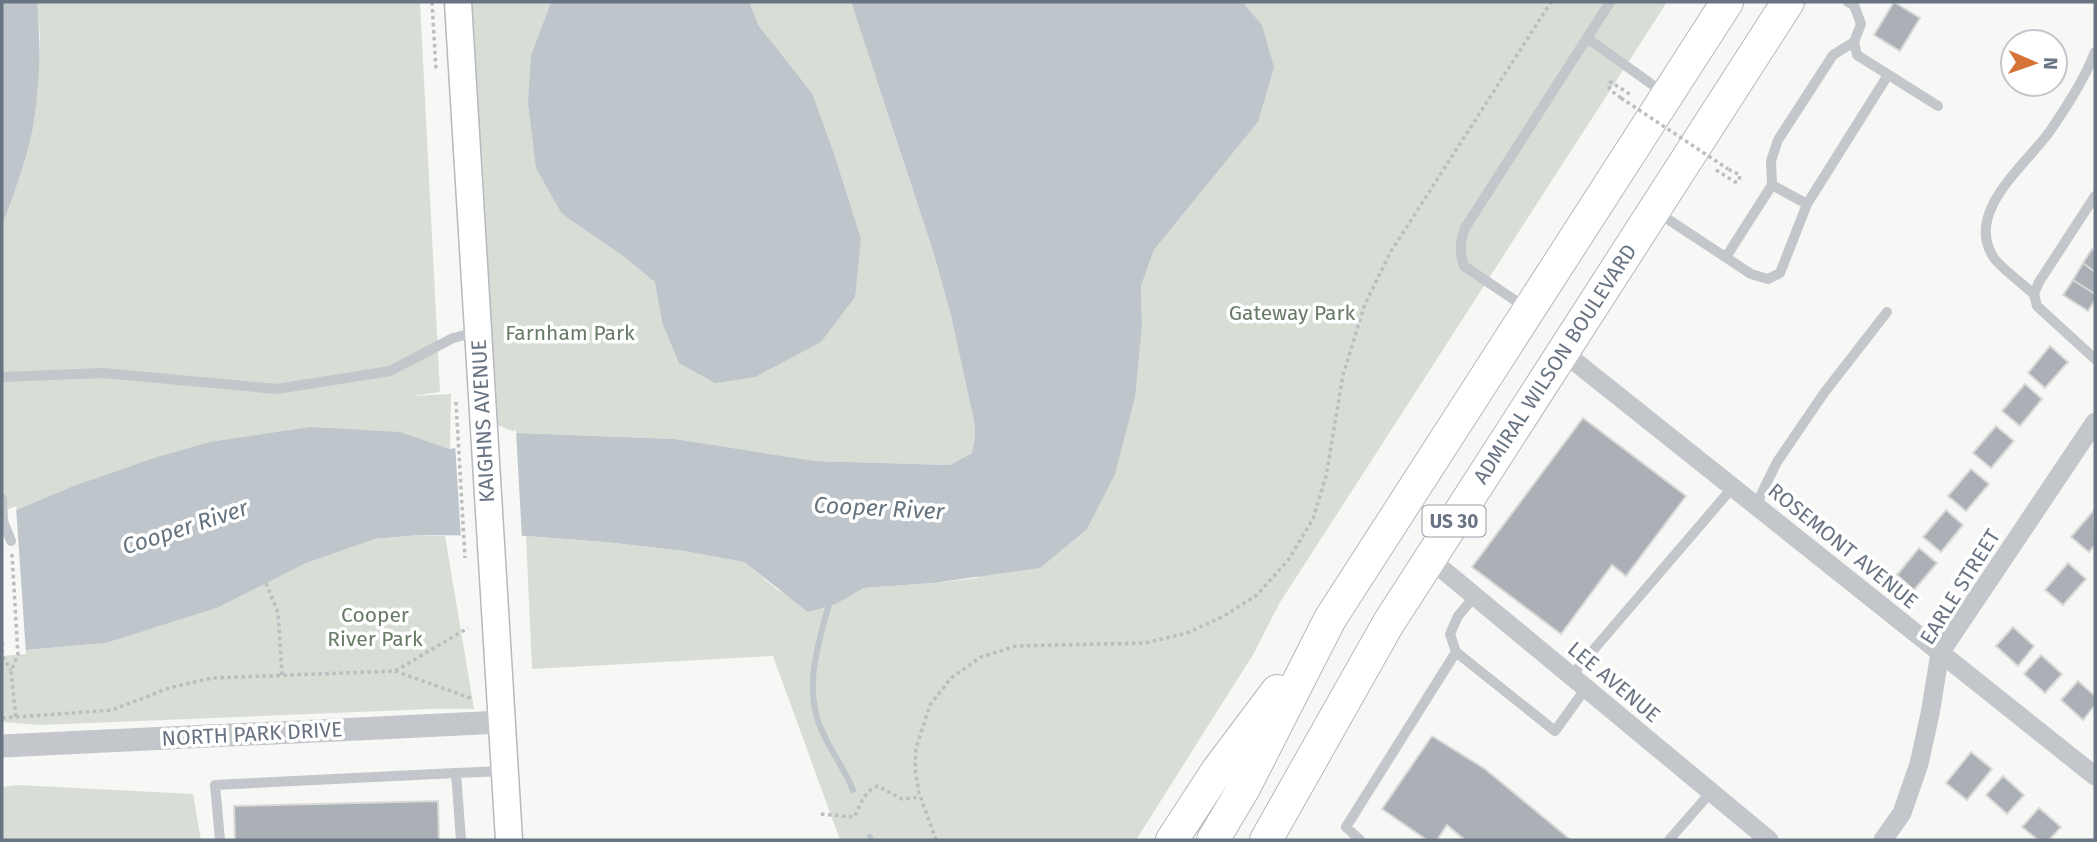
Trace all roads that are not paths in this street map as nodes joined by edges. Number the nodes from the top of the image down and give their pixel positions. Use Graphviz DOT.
graph roads {
  1 [pos="458,2"];
  2 [pos="1611,2"];
  3 [pos="1727,2"];
  4 [pos="1788,2"];
  5 [pos="1849,2"];
  6 [pos="1587,38"];
  7 [pos="1854,42"];
  8 [pos="2095,52"];
  9 [pos="1888,75"];
  10 [pos="1667,95"];
  11 [pos="1938,106"];
  12 [pos="1772,185"];
  13 [pos="2095,196"];
  14 [pos="1807,204"];
  15 [pos="1654,210"];
  16 [pos="1726,257"];
  17 [pos="2034,294"];
  18 [pos="1529,309"];
  19 [pos="1887,312"];
  20 [pos="478,332"];
  21 [pos="1563,352"];
  22 [pos="2095,359"];
  23 [pos="2,377"];
  24 [pos="2095,422"];
  25 [pos="1733,487"];
  26 [pos="2,500"];
  27 [pos="1756,505"];
  28 [pos="2,523"];
  29 [pos="12,541"];
  30 [pos="1430,559"];
  31 [pos="1475,595"];
  32 [pos="1330,619"];
  33 [pos="1455,652"];
  34 [pos="1940,653"];
  35 [pos="1579,682"];
  36 [pos="502,722"];
  37 [pos="2,746"];
  38 [pos="505,771"];
  39 [pos="456,773"];
  40 [pos="2095,776"];
  41 [pos="1711,792"];
  42 [pos="1269,839"];
  43 [pos="220,840"];
  44 [pos="461,840"];
  45 [pos="509,840"];
  46 [pos="1172,840"];
  47 [pos="1213,840"];
  48 [pos="1360,840"];
  49 [pos="1669,840"];
  50 [pos="1769,840"];
  51 [pos="1883,840"];
  1 -- 20 [label="main road, KAIGHNS AVENUE"];
  2 -- 6 [label="lane"];
  3 -- 10 [label="highway, US 30"];
  4 -- 15 [label="highway, ADMIRAL WILSON BOULEVARD / US 30"];
  5 -- 7 [label="lane"];
  6 -- 10 [label="lane"];
  6 -- 18 [label="lane"];
  7 -- 9 [label="lane"];
  7 -- 12 [label="lane"];
  8 -- 17 [label="lane"];
  9 -- 11 [label="lane"];
  9 -- 14 [label="lane"];
  10 -- 18 [label="highway, US 30"];
  12 -- 14 [label="lane"];
  12 -- 16 [label="lane"];
  13 -- 17 [label="lane"];
  14 -- 16 [label="lane"];
  15 -- 16 [label="lane"];
  15 -- 21 [label="highway, ADMIRAL WILSON BOULEVARD / US 30"];
  17 -- 22 [label="lane"];
  18 -- 32 [label="highway, US 30"];
  19 -- 27 [label="lane"];
  20 -- 23 [label="lane"];
  20 -- 36 [label="main road, KAIGHNS AVENUE"];
  21 -- 25 [label="street, ROSEMONT AVENUE"];
  21 -- 30 [label="highway, ADMIRAL WILSON BOULEVARD / US 30"];
  24 -- 34 [label="street, EARLE STREET"];
  25 -- 27 [label="street, ROSEMONT AVENUE"];
  25 -- 35 [label="lane"];
  26 -- 28 [label="lane"];
  27 -- 34 [label="street, ROSEMONT AVENUE"];
  28 -- 29 [label="lane"];
  30 -- 31 [label="street, LEE AVENUE"];
  30 -- 42 [label="highway, ADMIRAL WILSON BOULEVARD / US 30"];
  31 -- 33 [label="lane"];
  31 -- 35 [label="street, LEE AVENUE"];
  32 -- 46 [label="highway"];
  32 -- 47 [label="highway, US 30"];
  33 -- 35 [label="lane"];
  33 -- 48 [label="lane"];
  34 -- 40 [label="street, ROSEMONT AVENUE"];
  34 -- 51 [label="street, EARLE STREET"];
  35 -- 41 [label="street, LEE AVENUE"];
  36 -- 37 [label="street, NORTH PARK DRIVE"];
  36 -- 38 [label="main road, KAIGHNS AVENUE"];
  38 -- 39 [label="lane"];
  38 -- 45 [label="main road, KAIGHNS AVENUE"];
  39 -- 43 [label="lane"];
  39 -- 44 [label="lane"];
  41 -- 49 [label="lane"];
  41 -- 50 [label="street, LEE AVENUE"];
}
